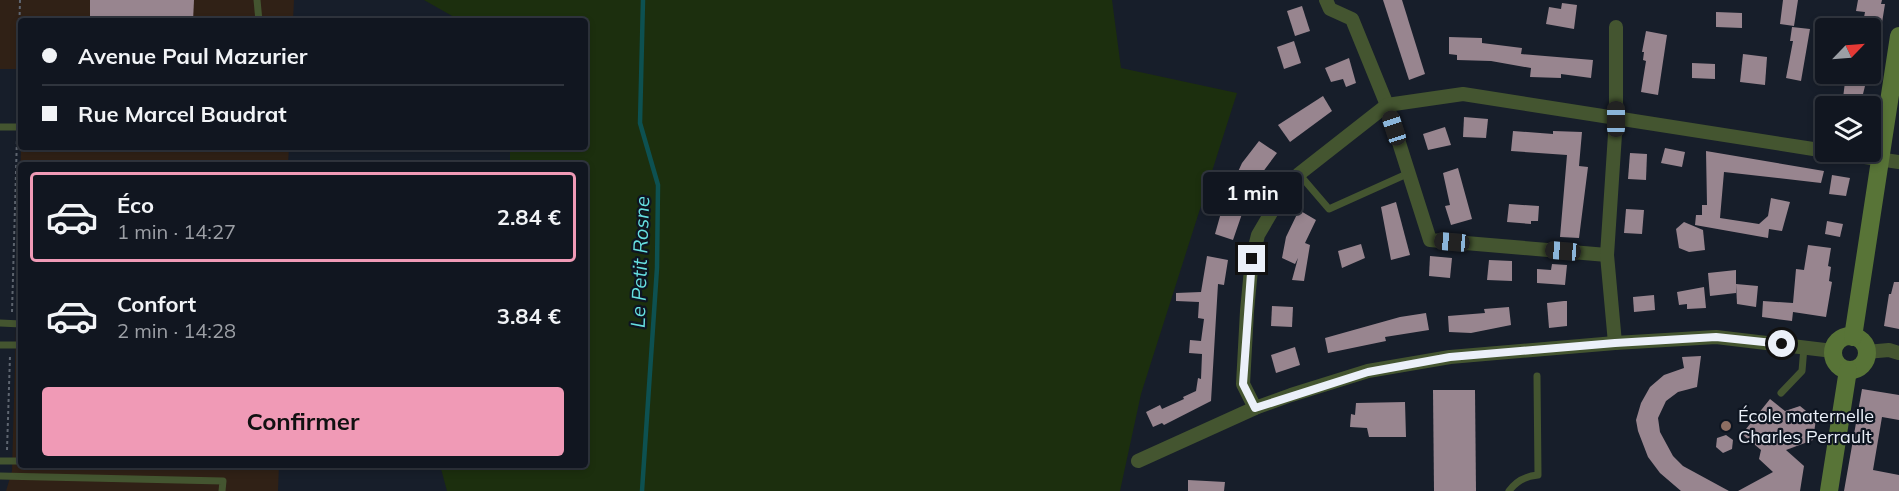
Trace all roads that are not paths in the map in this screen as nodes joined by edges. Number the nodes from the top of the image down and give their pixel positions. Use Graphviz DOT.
graph roads {
  1 [pos="257,0"];
  2 [pos="1326,0"];
  3 [pos="259,18"];
  4 [pos="1616,27"];
  5 [pos="1899,36"];
  6 [pos="1387,105"];
  7 [pos="1616,119"];
  8 [pos="0,127"];
  9 [pos="18,127"];
  10 [pos="1815,149"];
  11 [pos="1881,159"];
  12 [pos="1881,162"];
  13 [pos="1899,162"];
  14 [pos="1408,173"];
  15 [pos="1299,174"];
  16 [pos="1607,255"];
  17 [pos="0,323"];
  18 [pos="18,324"];
  19 [pos="1853,337"];
  20 [pos="1615,343"];
  21 [pos="0,345"];
  22 [pos="18,345"];
  23 [pos="1804,347"];
  24 [pos="1833,351"];
  25 [pos="1866,352"];
  26 [pos="1899,353"];
  27 [pos="1848,370"];
  28 [pos="1537,376"];
  29 [pos="1781,393"];
  30 [pos="1255,408"];
  31 [pos="1138,461"];
  32 [pos="0,476"];
  33 [pos="222,491"];
  34 [pos="1509,491"];
  35 [pos="1829,491"];
  1 -- 3 [label="lane"];
  2 -- 6 [label="street"];
  4 -- 7 [label="street"];
  5 -- 11 [label="street"];
  6 -- 7 [label="street"];
  6 -- 14 [label="street"];
  6 -- 15 [label="street"];
  7 -- 10 [label="street"];
  7 -- 16 [label="street"];
  8 -- 9 [label="lane"];
  11 -- 13 [label="street"];
  12 -- 19 [label="street"];
  14 -- 15 [label="lane"];
  14 -- 16 [label="street"];
  15 -- 30 [label="street"];
  16 -- 20 [label="street"];
  17 -- 18 [label="lane"];
  19 -- 24 [label="street"];
  19 -- 25 [label="street"];
  20 -- 23 [label="street"];
  20 -- 30 [label="street"];
  21 -- 22 [label="lane"];
  23 -- 24 [label="street"];
  23 -- 29 [label="lane"];
  24 -- 27 [label="street"];
  25 -- 26 [label="street"];
  25 -- 27 [label="street"];
  27 -- 35 [label="street"];
  28 -- 34 [label="lane"];
  30 -- 31 [label="street"];
  32 -- 33 [label="lane"];
}
